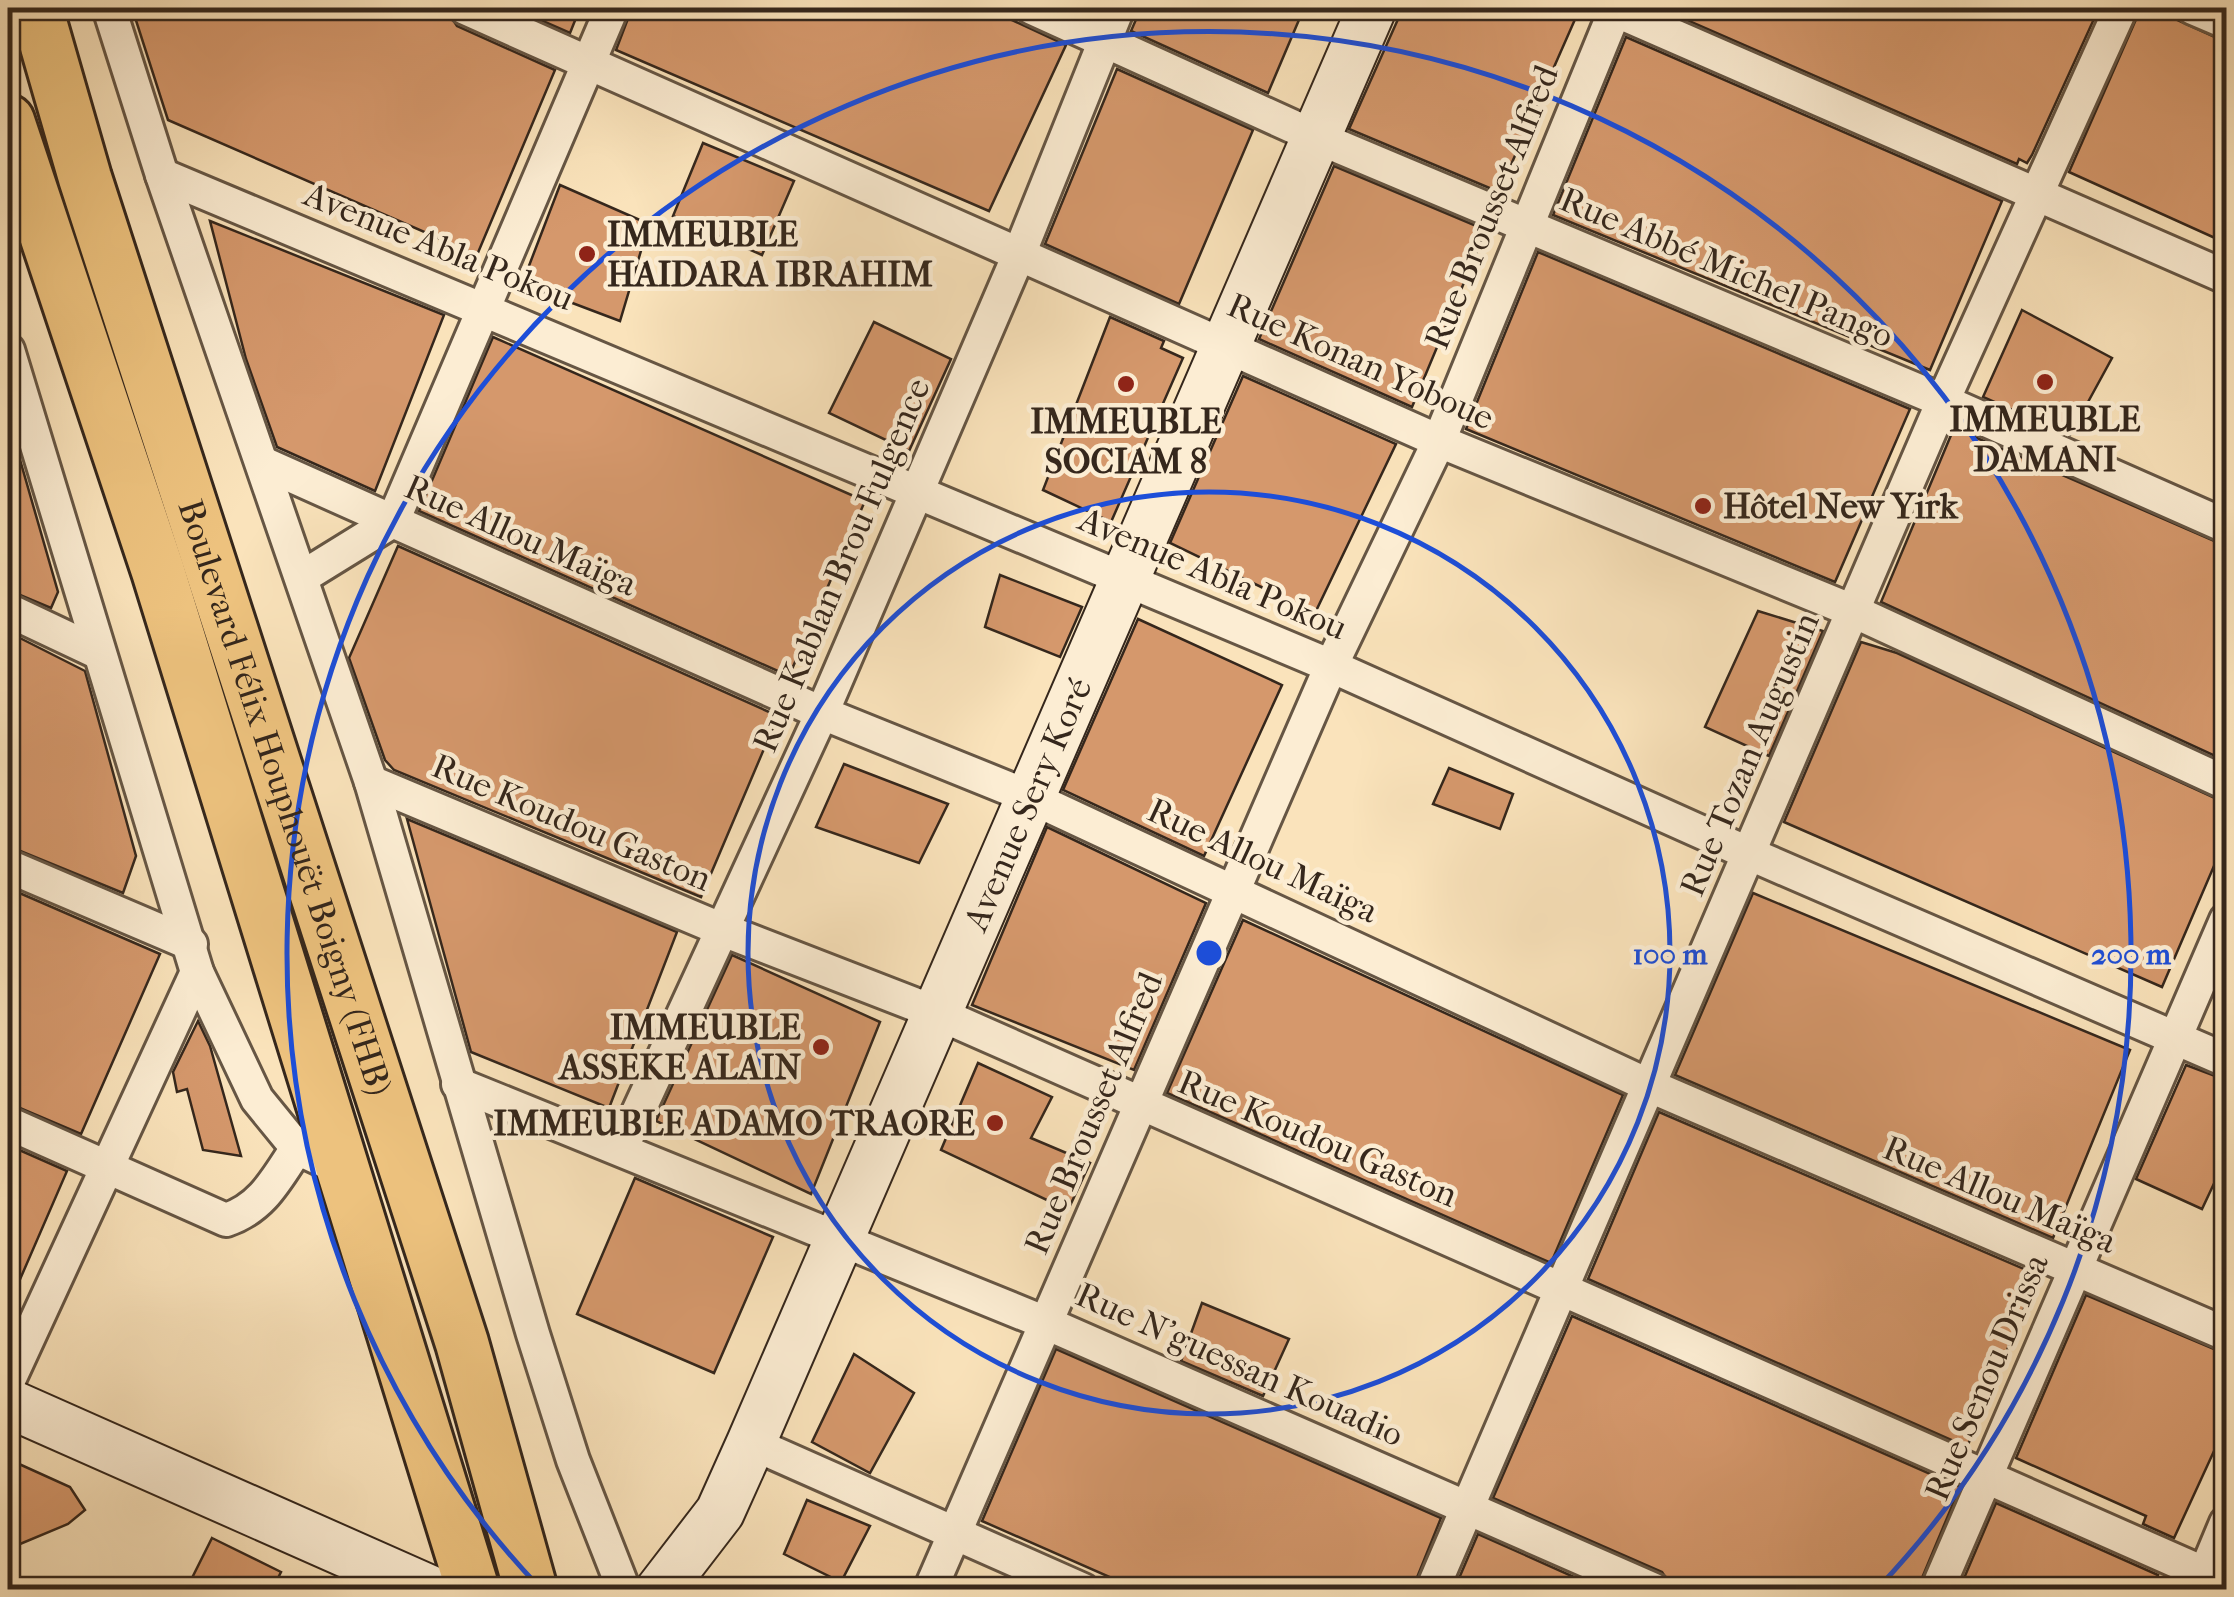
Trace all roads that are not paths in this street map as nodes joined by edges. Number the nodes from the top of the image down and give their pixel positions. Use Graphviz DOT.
graph roads {
  1 [pos="36,8"];
  2 [pos="109,8"];
  3 [pos="465,8"];
  4 [pos="612,8"];
  5 [pos="1032,8"];
  6 [pos="1118,8"];
  7 [pos="1372,8"];
  8 [pos="1614,8"];
  9 [pos="2121,8"];
  10 [pos="2193,8"];
  11 [pos="2226,22"];
  12 [pos="1104,39"];
  13 [pos="586,64"];
  14 [pos="8,121"];
  15 [pos="1316,137"];
  16 [pos="162,175"];
  17 [pos="2035,196"];
  18 [pos="1525,225"];
  19 [pos="1020,252"];
  20 [pos="2226,277"];
  21 [pos="485,308"];
  22 [pos="1227,345"];
  23 [pos="9,357"];
  24 [pos="1943,401"];
  25 [pos="1439,441"];
  26 [pos="265,464"];
  27 [pos="918,490"];
  28 [pos="394,521"];
  29 [pos="2226,526"];
  30 [pos="304,576"];
  31 [pos="1124,578"];
  32 [pos="8,610"];
  33 [pos="1853,612"];
  34 [pos="99,652"];
  35 [pos="1331,666"];
  36 [pos="822,714"];
  37 [pos="372,782"];
  38 [pos="2226,782"];
  39 [pos="1030,797"];
  40 [pos="1750,854"];
  41 [pos="8,866"];
  42 [pos="1234,890"];
  43 [pos="2226,920"];
  44 [pos="723,930"];
  45 [pos="194,958"];
  46 [pos="937,1013"];
  47 [pos="2177,1038"];
  48 [pos="2226,1060"];
  49 [pos="458,1084"];
  50 [pos="1650,1086"];
  51 [pos="1140,1105"];
  52 [pos="8,1123"];
  53 [pos="622,1147"];
  54 [pos="296,1148"];
  55 [pos="108,1168"];
  56 [pos="346,1172"];
  57 [pos="838,1237"];
  58 [pos="2076,1270"];
  59 [pos="1562,1287"];
  60 [pos="1046,1323"];
  61 [pos="2226,1334"];
  62 [pos="8,1382"];
  63 [pos="8,1403"];
  64 [pos="752,1443"];
  65 [pos="1986,1477"];
  66 [pos="1467,1509"];
  67 [pos="2226,1524"];
  68 [pos="954,1535"];
  69 [pos="2210,1582"];
  70 [pos="430,1590"];
  71 [pos="473,1590"];
  72 [pos="531,1590"];
  73 [pos="624,1590"];
  74 [pos="660,1590"];
  75 [pos="930,1590"];
  76 [pos="1083,1590"];
  77 [pos="1432,1590"];
  78 [pos="1654,1590"];
  79 [pos="1938,1590"];
  1 -- 72 [label="main road, Boulevard Félix Houphouët Boigny (FHB)"];
  2 -- 16 [label="street"];
  3 -- 13 [label="street, Rue Konan Yoboue"];
  4 -- 13 [label="street"];
  5 -- 12 [label="street, Rue Abbé Michel Pango"];
  6 -- 12 [label="street, Rue Kablan Brou Fulgence"];
  7 -- 15 [label="street, Avenue Sery Koré"];
  8 -- 17 [label="street"];
  8 -- 18 [label="street, Rue Brousset Alfred"];
  9 -- 17 [label="street, Rue Tozan Augustin"];
  10 -- 11 [label="street"];
  12 -- 15 [label="street, Rue Abbé Michel Pango"];
  12 -- 19 [label="street, Rue Kablan Brou Fulgence"];
  13 -- 19 [label="street, Rue Konan Yoboue"];
  13 -- 21 [label="street"];
  14 -- 56 [label="main road, Boulevard Félix Houphouët Boigny (FHB)"];
  15 -- 18 [label="street, Rue Abbé Michel Pango"];
  15 -- 22 [label="street, Avenue Sery Koré"];
  16 -- 21 [label="street, Avenue Abla Pokou"];
  16 -- 26 [label="street"];
  17 -- 20 [label="street"];
  17 -- 24 [label="street, Rue Tozan Augustin"];
  18 -- 24 [label="street, Rue Abbé Michel Pango"];
  18 -- 25 [label="street, Rue Brousset Alfred"];
  19 -- 22 [label="street, Rue Konan Yoboue"];
  19 -- 27 [label="street, Rue Kablan Brou Fulgence"];
  21 -- 27 [label="street, Avenue Abla Pokou"];
  21 -- 28 [label="street"];
  22 -- 25 [label="street, Rue Konan Yoboue"];
  22 -- 31 [label="street, Avenue Sery Koré"];
  23 -- 34 [label="street"];
  24 -- 29 [label="street, Rue Abbé Michel Pango"];
  24 -- 33 [label="street, Rue Tozan Augustin"];
  25 -- 33 [label="street, Rue Konan Yoboue"];
  25 -- 35 [label="street, Rue Brousset Alfred"];
  26 -- 28 [label="street, Rue Allou Maïga"];
  26 -- 30 [label="street"];
  27 -- 31 [label="street, Avenue Abla Pokou"];
  27 -- 36 [label="street, Rue Kablan Brou Fulgence"];
  28 -- 30 [label="street"];
  28 -- 36 [label="street, Rue Allou Maïga"];
  30 -- 37 [label="street"];
  31 -- 35 [label="street, Avenue Abla Pokou"];
  31 -- 39 [label="street, Avenue Sery Koré"];
  32 -- 34 [label="street"];
  33 -- 38 [label="street, Rue Konan Yoboue"];
  33 -- 40 [label="street, Rue Tozan Augustin"];
  34 -- 45 [label="street"];
  35 -- 40 [label="street, Avenue Abla Pokou"];
  35 -- 42 [label="street, Rue Brousset Alfred"];
  36 -- 39 [label="street, Rue Allou Maïga"];
  36 -- 44 [label="street, Rue Kablan Brou Fulgence"];
  37 -- 44 [label="street, Rue Koudou Gaston"];
  37 -- 49 [label="street"];
  39 -- 42 [label="street, Rue Allou Maïga"];
  39 -- 46 [label="street, Avenue Sery Koré"];
  40 -- 47 [label="street, Avenue Abla Pokou"];
  40 -- 50 [label="street, Rue Tozan Augustin"];
  41 -- 45 [label="street"];
  42 -- 50 [label="street, Rue Allou Maïga"];
  42 -- 51 [label="street, Rue Brousset Alfred"];
  43 -- 47 [label="street, Rue Senou Drissa"];
  44 -- 46 [label="street, Rue Koudou Gaston"];
  44 -- 53 [label="street, Rue Kablan Brou Fulgence"];
  45 -- 54 [label="street"];
  45 -- 55 [label="street"];
  46 -- 51 [label="street, Rue Koudou Gaston"];
  46 -- 57 [label="street, Avenue Sery Koré"];
  47 -- 48 [label="street, Avenue Abla Pokou"];
  47 -- 58 [label="street, Rue Senou Drissa"];
  49 -- 53 [label="street, Rue N'guessan Kouadio"];
  49 -- 73 [label="street"];
  50 -- 58 [label="street, Rue Allou Maïga"];
  50 -- 59 [label="street, Rue Tozan Augustin"];
  51 -- 59 [label="street, Rue Koudou Gaston"];
  51 -- 60 [label="street, Rue Brousset Alfred"];
  52 -- 55 [label="street"];
  53 -- 57 [label="street, Rue N'guessan Kouadio"];
  54 -- 55 [label="street"];
  54 -- 56 [label="street"];
  55 -- 62 [label="street"];
  56 -- 71 [label="main road, Boulevard Félix Houphouët Boigny (FHB)"];
  57 -- 60 [label="street, Rue N'guessan Kouadio"];
  57 -- 64 [label="street, Avenue Sery Koré"];
  58 -- 61 [label="street, Rue Allou Maïga"];
  58 -- 65 [label="street, Rue Senou Drissa"];
  59 -- 65 [label="street, Rue Koudou Gaston"];
  59 -- 66 [label="street, Rue Tozan Augustin"];
  60 -- 66 [label="street, Rue N'guessan Kouadio"];
  60 -- 68 [label="street, Rue Brousset Alfred"];
  63 -- 70 [label="street"];
  64 -- 68 [label="street"];
  64 -- 74 [label="street, Avenue Sery Koré"];
  65 -- 69 [label="street, Rue Koudou Gaston"];
  65 -- 79 [label="street, Rue Senou Drissa"];
  66 -- 77 [label="street, Rue Tozan Augustin"];
  66 -- 78 [label="street, Rue N'guessan Kouadio"];
  67 -- 69 [label="street"];
  68 -- 75 [label="street, Rue Brousset Alfred"];
  68 -- 76 [label="street"];
}
